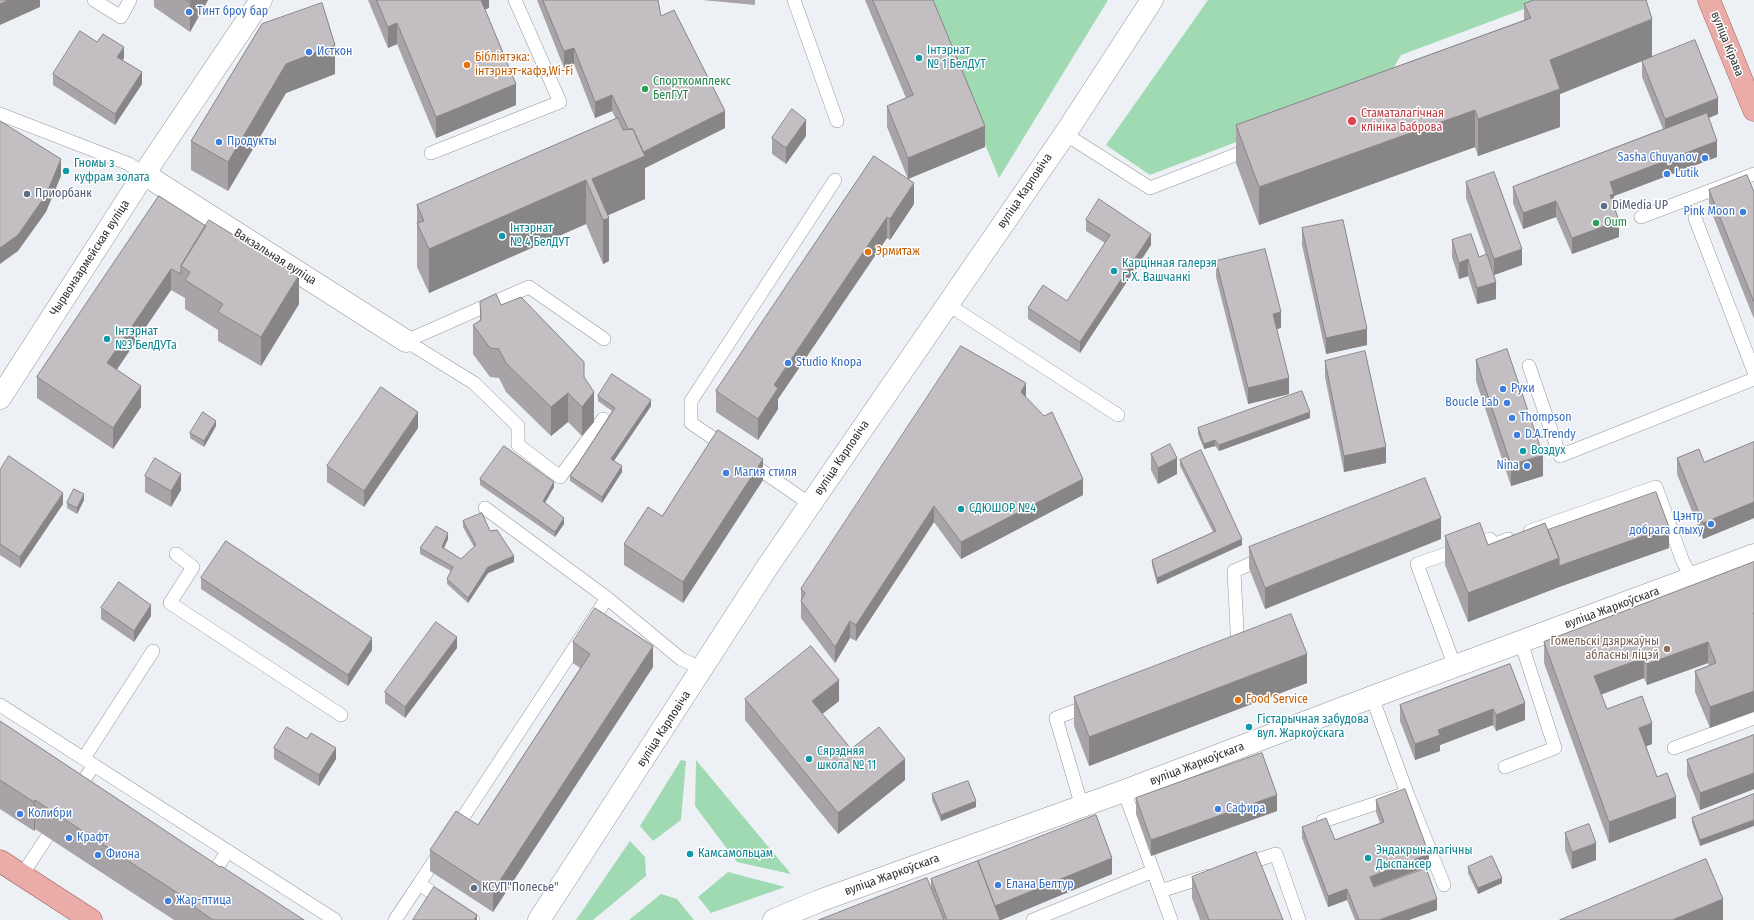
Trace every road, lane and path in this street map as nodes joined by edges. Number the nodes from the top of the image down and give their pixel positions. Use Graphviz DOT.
graph roads {
  1 [pos="94,0"];
  2 [pos="130,0"];
  3 [pos="261,0"];
  4 [pos="515,0"];
  5 [pos="794,0"];
  6 [pos="1152,0"];
  7 [pos="1709,0"];
  8 [pos="1754,110"];
  9 [pos="0,114"];
  10 [pos="837,121"];
  11 [pos="1064,134"];
  12 [pos="1267,142"];
  13 [pos="431,153"];
  14 [pos="144,174"];
  15 [pos="1754,174"];
  16 [pos="835,180"];
  17 [pos="1641,217"];
  18 [pos="1694,218"];
  19 [pos="948,304"];
  20 [pos="604,339"];
  21 [pos="406,341"];
  22 [pos="1529,366"];
  23 [pos="1754,372"];
  24 [pos="1754,379"];
  25 [pos="0,398"];
  26 [pos="1118,414"];
  27 [pos="603,419"];
  28 [pos="810,504"];
  29 [pos="484,508"];
  30 [pos="1277,552"];
  31 [pos="176,554"];
  32 [pos="1754,555"];
  33 [pos="1693,579"];
  34 [pos="607,598"];
  35 [pos="1521,642"];
  36 [pos="1253,645"];
  37 [pos="1239,650"];
  38 [pos="153,651"];
  39 [pos="1224,655"];
  40 [pos="1455,667"];
  41 [pos="703,669"];
  42 [pos="1372,697"];
  43 [pos="1100,702"];
  44 [pos="0,705"];
  45 [pos="341,715"];
  46 [pos="1754,718"];
  47 [pos="1674,748"];
  48 [pos="89,761"];
  49 [pos="1505,767"];
  50 [pos="1124,791"];
  51 [pos="1407,793"];
  52 [pos="72,798"];
  53 [pos="1082,807"];
  54 [pos="1323,821"];
  55 [pos="47,836"];
  56 [pos="228,851"];
  57 [pos="0,861"];
  58 [pos="1232,868"];
  59 [pos="1153,871"];
  60 [pos="1218,872"];
  61 [pos="22,875"];
  62 [pos="419,884"];
  63 [pos="1444,885"];
  64 [pos="205,886"];
  65 [pos="1160,891"];
  66 [pos="91,920"];
  67 [pos="335,920"];
  68 [pos="395,920"];
  69 [pos="473,920"];
  70 [pos="539,920"];
  71 [pos="774,920"];
  72 [pos="1033,920"];
  73 [pos="1171,920"];
  74 [pos="1299,920"];
  1 -- 2 [label="lane"];
  3 -- 14 [label="street, Чырвонаармейская вуліца"];
  4 -- 13 [label="lane"];
  5 -- 10 [label="lane"];
  6 -- 11 [label="street, вуліца Карповіча"];
  7 -- 8 [label="main road, вуліца Кірава"];
  9 -- 14 [label="lane"];
  11 -- 12 [label="lane"];
  11 -- 19 [label="street, вуліца Карповіча"];
  14 -- 21 [label="street, Вакзальная вуліца"];
  14 -- 25 [label="street, Чырвонаармейская вуліца"];
  15 -- 17 [label="lane"];
  16 -- 28 [label="lane"];
  18 -- 23 [label="lane"];
  19 -- 26 [label="lane"];
  19 -- 28 [label="street, вуліца Карповіча"];
  20 -- 21 [label="lane"];
  21 -- 27 [label="lane"];
  22 -- 24 [label="lane"];
  28 -- 41 [label="street, вуліца Карповіча"];
  29 -- 34 [label="lane"];
  30 -- 37 [label="lane"];
  31 -- 45 [label="lane"];
  32 -- 33 [label="street, вуліца Жаркоўскага"];
  33 -- 35 [label="street, вуліца Жаркоўскага"];
  33 -- 40 [label="lane"];
  34 -- 41 [label="lane"];
  34 -- 62 [label="lane"];
  35 -- 40 [label="street, вуліца Жаркоўскага"];
  35 -- 49 [label="lane"];
  36 -- 37 [label="lane"];
  37 -- 39 [label="lane"];
  38 -- 48 [label="lane"];
  40 -- 42 [label="street, вуліца Жаркоўскага"];
  41 -- 70 [label="street, вуліца Карповіча"];
  42 -- 50 [label="street, вуліца Жаркоўскага"];
  42 -- 51 [label="lane"];
  43 -- 53 [label="lane"];
  44 -- 48 [label="lane"];
  46 -- 47 [label="lane"];
  48 -- 52 [label="lane"];
  48 -- 56 [label="lane"];
  50 -- 53 [label="street, вуліца Жаркоўскага"];
  50 -- 59 [label="lane"];
  51 -- 54 [label="lane"];
  51 -- 63 [label="lane"];
  53 -- 71 [label="street, вуліца Жаркоўскага"];
  55 -- 61 [label="lane"];
  56 -- 64 [label="lane"];
  56 -- 67 [label="lane"];
  57 -- 61 [label="main road"];
  58 -- 74 [label="lane"];
  59 -- 65 [label="lane"];
  59 -- 72 [label="lane"];
  60 -- 65 [label="lane"];
  61 -- 66 [label="main road"];
  62 -- 68 [label="lane"];
  62 -- 69 [label="lane"];
  65 -- 73 [label="lane"];
}
